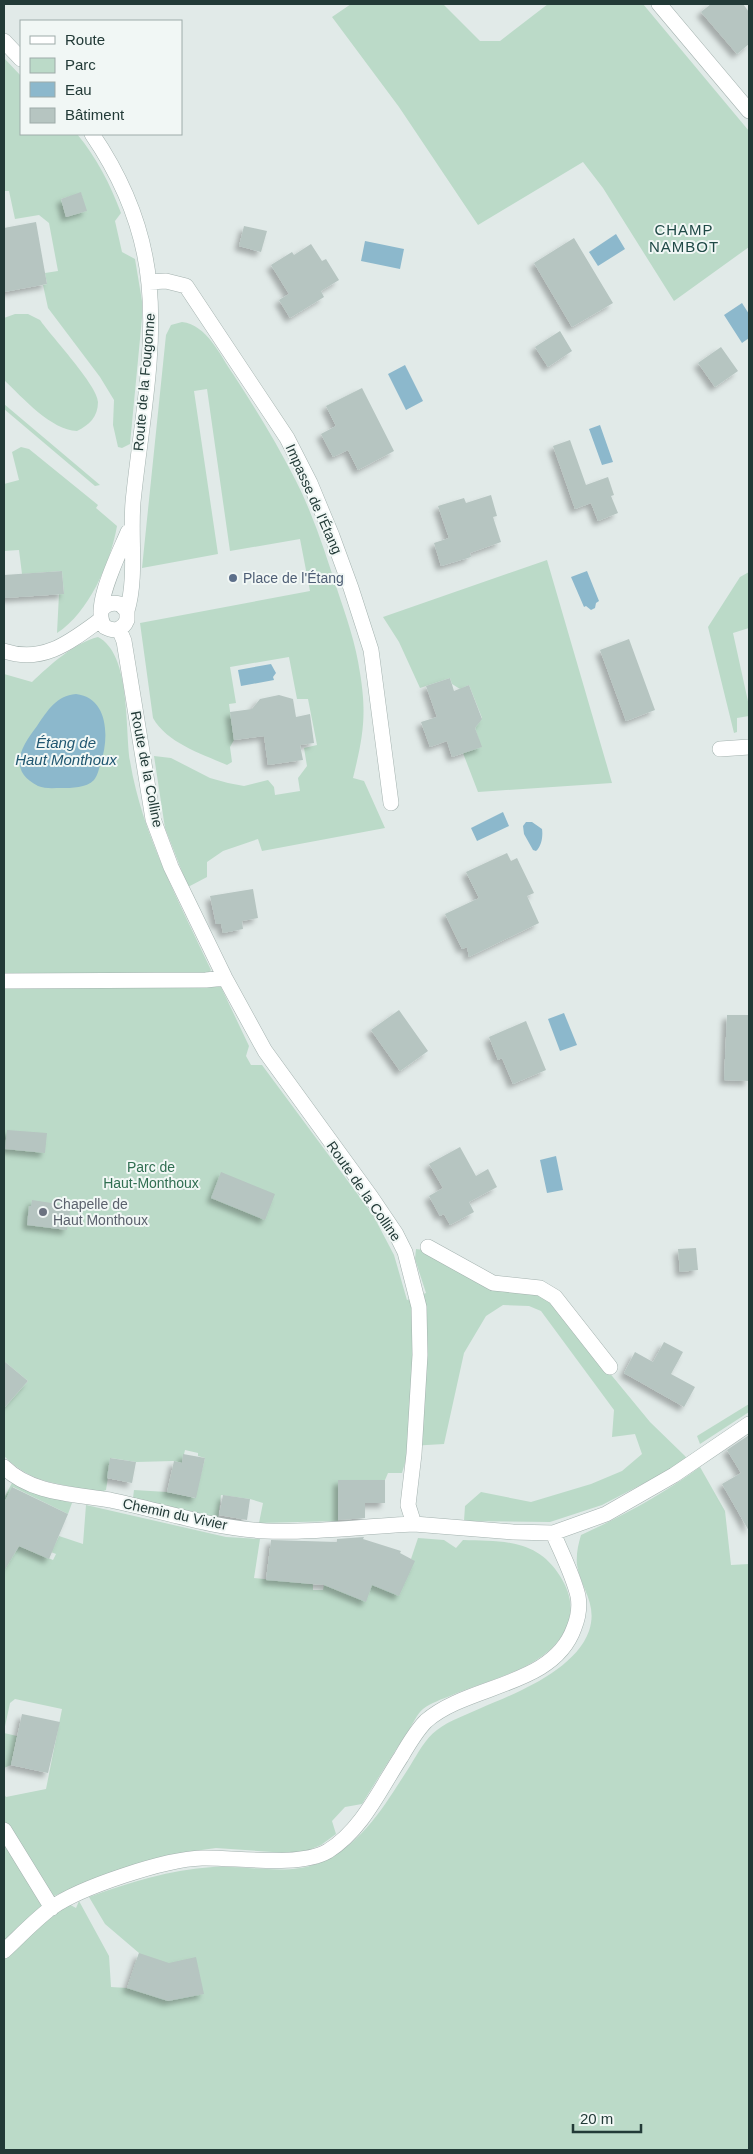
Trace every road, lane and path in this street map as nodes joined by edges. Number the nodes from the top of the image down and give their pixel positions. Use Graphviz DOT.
graph roads {
  1 [pos="659,4"];
  2 [pos="4,41"];
  3 [pos="20,58"];
  4 [pos="749,111"];
  5 [pos="93,135"];
  6 [pos="149,282"];
  7 [pos="132,523"];
  8 [pos="126,611"];
  9 [pos="100,616"];
  10 [pos="119,629"];
  11 [pos="4,651"];
  12 [pos="749,747"];
  13 [pos="720,749"];
  14 [pos="391,803"];
  15 [pos="225,978"];
  16 [pos="4,981"];
  17 [pos="428,1247"];
  18 [pos="610,1367"];
  19 [pos="749,1424"];
  20 [pos="4,1467"];
  21 [pos="414,1524"];
  22 [pos="554,1533"];
  23 [pos="4,1830"];
  24 [pos="52,1908"];
  25 [pos="4,1951"];
  1 -- 4 [label="street"];
  2 -- 3 [label="street"];
  5 -- 6 [label="street, Route de la Fougonne"];
  6 -- 7 [label="street, Route de la Fougonne"];
  6 -- 14 [label="street, Impasse de l'Étang"];
  7 -- 8 [label="street, Route de la Fougonne"];
  7 -- 9 [label="street, Route de la Fougonne"];
  8 -- 9 [label="street"];
  8 -- 10 [label="street"];
  9 -- 10 [label="street"];
  9 -- 11 [label="street"];
  10 -- 15 [label="street, Route de la Colline"];
  12 -- 13 [label="street"];
  15 -- 16 [label="street"];
  15 -- 21 [label="street, Route de la Colline"];
  17 -- 18 [label="street"];
  19 -- 22 [label="street"];
  20 -- 21 [label="street, Chemin du Vivier"];
  21 -- 22 [label="street"];
  22 -- 24 [label="street"];
  23 -- 24 [label="street"];
  24 -- 25 [label="street"];
}
